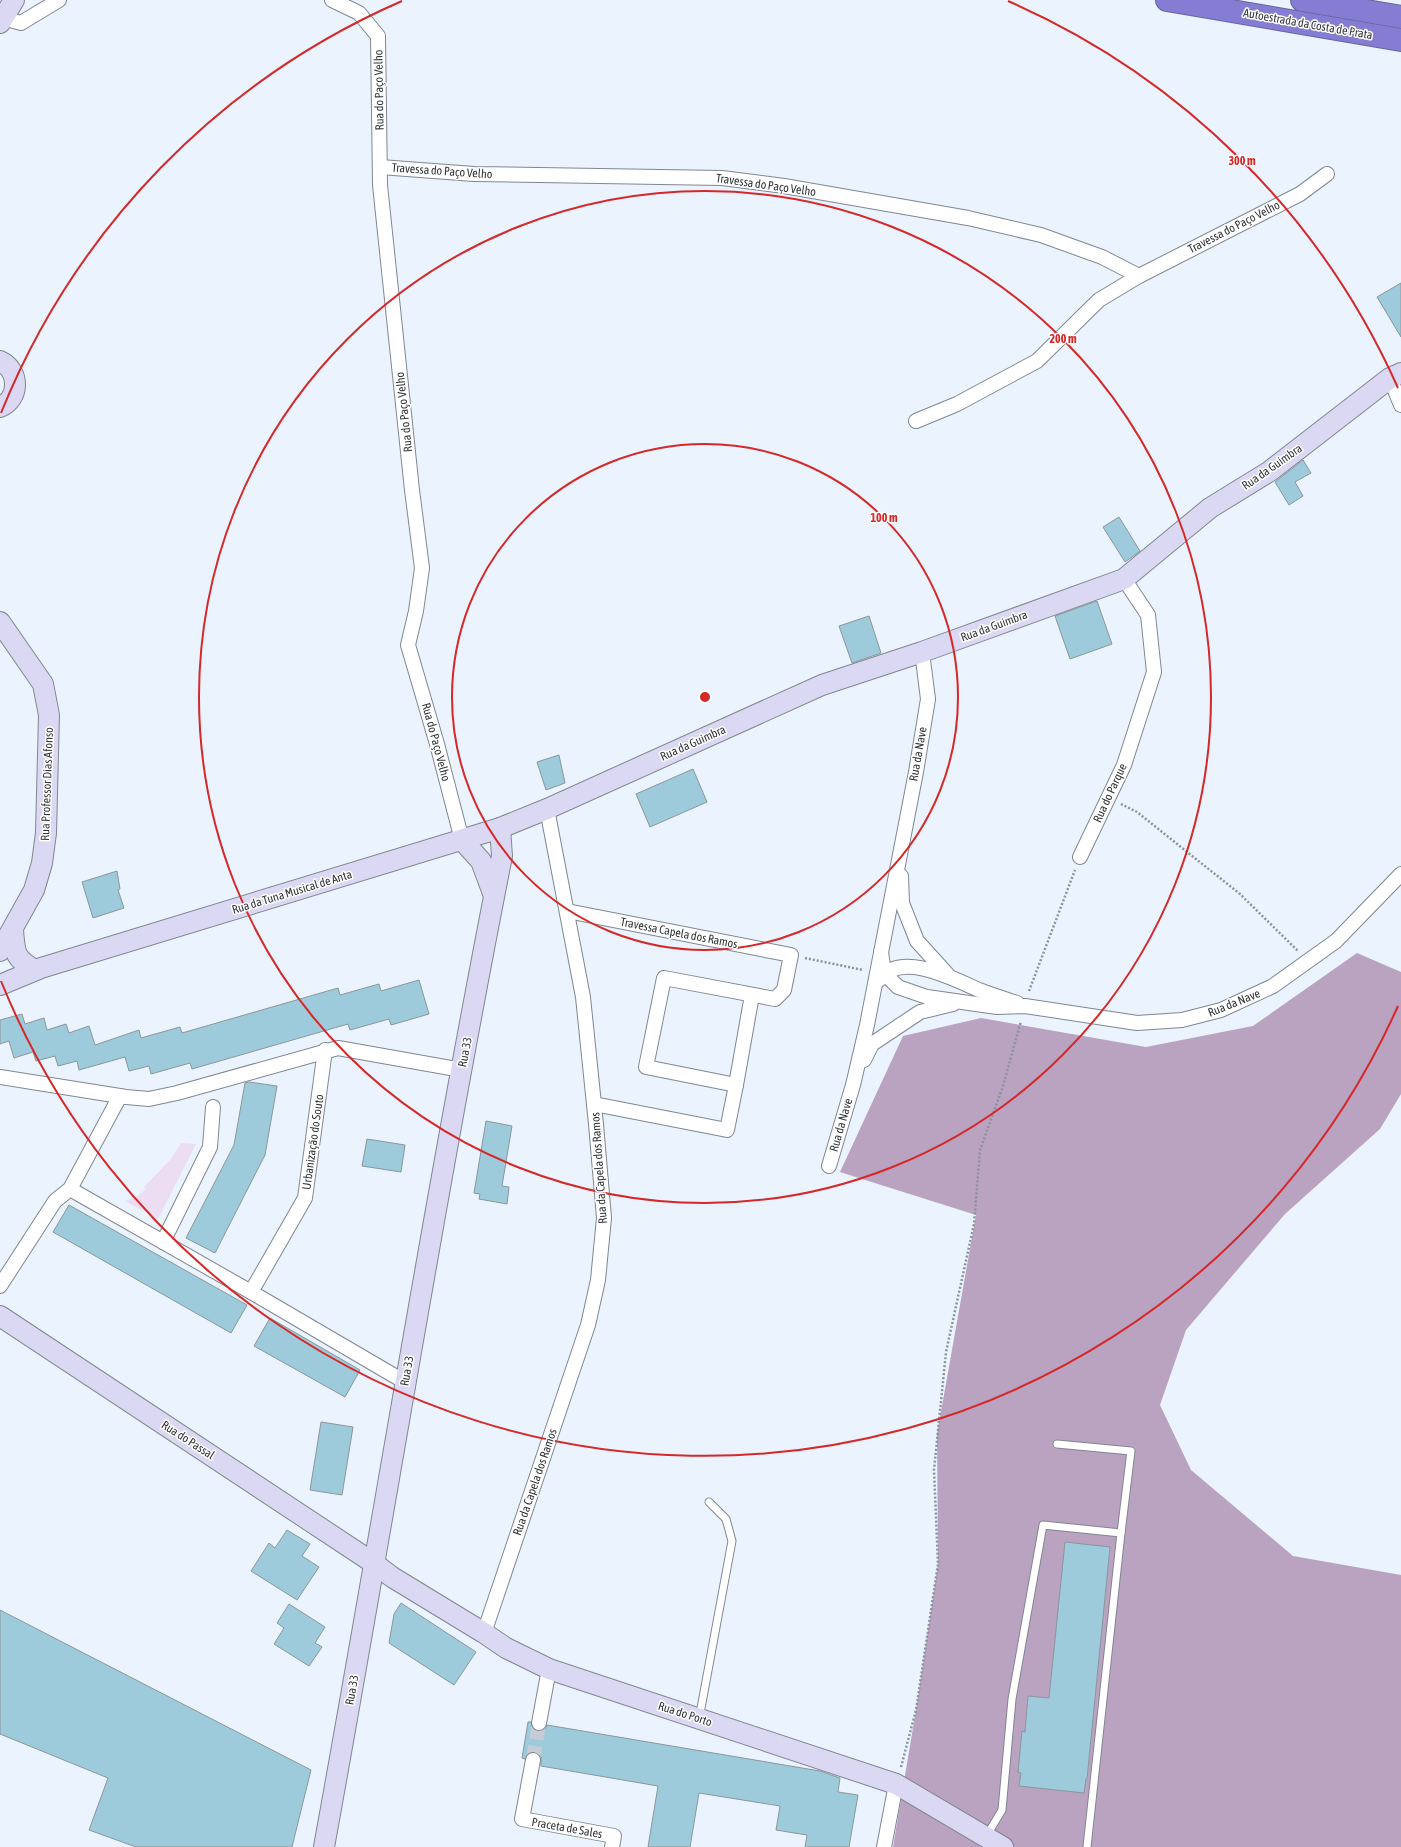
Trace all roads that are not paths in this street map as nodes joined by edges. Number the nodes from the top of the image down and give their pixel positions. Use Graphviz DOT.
graph roads {
  1 [pos="14,0"];
  2 [pos="59,0"];
  3 [pos="332,0"];
  4 [pos="1168,0"];
  5 [pos="1302,0"];
  6 [pos="1401,17"];
  7 [pos="1,21"];
  8 [pos="1401,40"];
  9 [pos="380,167"];
  10 [pos="1326,174"];
  11 [pos="1138,276"];
  12 [pos="0,361"];
  13 [pos="1396,376"];
  14 [pos="1401,405"];
  15 [pos="0,407"];
  16 [pos="916,421"];
  17 [pos="1124,579"];
  18 [pos="0,622"];
  19 [pos="922,652"];
  20 [pos="547,809"];
  21 [pos="500,828"];
  22 [pos="462,840"];
  23 [pos="899,856"];
  24 [pos="1080,857"];
  25 [pos="1401,874"];
  26 [pos="494,896"];
  27 [pos="567,911"];
  28 [pos="13,930"];
  29 [pos="0,951"];
  30 [pos="36,970"];
  31 [pos="881,973"];
  32 [pos="947,974"];
  33 [pos="4,979"];
  34 [pos="752,995"];
  35 [pos="969,1003"];
  36 [pos="1025,1006"];
  37 [pos="325,1050"];
  38 [pos="462,1070"];
  39 [pos="0,1077"];
  40 [pos="853,1084"];
  41 [pos="736,1085"];
  42 [pos="120,1096"];
  43 [pos="594,1104"];
  44 [pos="213,1107"];
  45 [pos="829,1166"];
  46 [pos="70,1189"];
  47 [pos="163,1242"];
  48 [pos="0,1286"];
  49 [pos="251,1292"];
  50 [pos="0,1316"];
  51 [pos="405,1382"];
  52 [pos="1057,1444"];
  53 [pos="709,1502"];
  54 [pos="1121,1533"];
  55 [pos="375,1564"];
  56 [pos="484,1633"];
  57 [pos="549,1669"];
  58 [pos="699,1719"];
  59 [pos="539,1723"];
  60 [pos="532,1760"];
  61 [pos="896,1784"];
  62 [pos="994,1842"];
  63 [pos="324,1847"];
  64 [pos="612,1847"];
  65 [pos="884,1847"];
  66 [pos="1087,1847"];
  1 -- 7 [label="street"];
  2 -- 7 [label="street"];
  3 -- 9 [label="street, Rua do Paço Velho"];
  4 -- 8 [label="highway, Autoestrada da Costa de Prata"];
  5 -- 6 [label="highway, Autoestrada da Costa de Prata"];
  9 -- 11 [label="street, Travessa do Paço Velho"];
  9 -- 22 [label="street, Rua do Paço Velho"];
  10 -- 11 [label="street, Travessa do Paço Velho"];
  11 -- 16 [label="street, Travessa do Paço Velho"];
  12 -- 15 [label="street"];
  13 -- 14 [label="street"];
  13 -- 17 [label="street, Rua da Guimbra"];
  17 -- 19 [label="street, Rua da Guimbra"];
  17 -- 24 [label="street, Rua do Parque"];
  18 -- 28 [label="street, Rua Professor Dias Afonso"];
  19 -- 20 [label="street, Rua da Guimbra"];
  19 -- 23 [label="street, Rua da Nave"];
  20 -- 21 [label="street, Rua da Tuna Musical de Anta"];
  20 -- 27 [label="street, Rua da Capela dos Ramos"];
  21 -- 22 [label="street, Rua da Tuna Musical de Anta"];
  21 -- 26 [label="street, Rua 33"];
  22 -- 26 [label="street"];
  22 -- 30 [label="street, Rua da Tuna Musical de Anta"];
  23 -- 31 [label="street, Rua da Nave"];
  23 -- 32 [label="street, Rua da Nave"];
  25 -- 36 [label="street, Rua da Nave"];
  26 -- 38 [label="street, Rua 33"];
  27 -- 34 [label="street, Travessa Capela dos Ramos"];
  27 -- 43 [label="street, Rua da Capela dos Ramos"];
  28 -- 29 [label="street, Rua Professor Dias Afonso"];
  28 -- 30 [label="street"];
  30 -- 33 [label="street, Rua da Tuna Musical de Anta"];
  31 -- 32 [label="street, Rua da Nave"];
  31 -- 35 [label="street, Rua da Nave"];
  31 -- 40 [label="street, Rua da Nave"];
  32 -- 36 [label="street, Rua da Nave"];
  34 -- 41 [label="street"];
  34 -- 41 [label="street"];
  35 -- 36 [label="street, Rua da Nave"];
  35 -- 40 [label="street, Rua da Nave"];
  37 -- 38 [label="street"];
  37 -- 42 [label="street"];
  37 -- 49 [label="street, Urbanização do Souto"];
  38 -- 51 [label="street, Rua 33"];
  39 -- 42 [label="street"];
  40 -- 45 [label="street, Rua da Nave"];
  41 -- 43 [label="street"];
  42 -- 46 [label="street"];
  43 -- 56 [label="street, Rua da Capela dos Ramos"];
  44 -- 47 [label="street"];
  46 -- 47 [label="street"];
  46 -- 48 [label="street"];
  47 -- 49 [label="street"];
  49 -- 51 [label="street"];
  50 -- 55 [label="street, Rua do Passal"];
  51 -- 55 [label="street, Rua 33"];
  52 -- 54 [label="lane"];
  53 -- 58 [label="lane"];
  54 -- 62 [label="lane"];
  54 -- 66 [label="lane"];
  55 -- 56 [label="street, Rua do Porto"];
  55 -- 63 [label="street, Rua 33"];
  56 -- 57 [label="street, Rua do Porto"];
  57 -- 58 [label="street, Rua do Porto"];
  57 -- 59 [label="street"];
  58 -- 61 [label="street, Rua do Porto"];
  60 -- 64 [label="street, Praceta de Sales"];
  61 -- 62 [label="street, Rua do Porto"];
  61 -- 65 [label="street"];
}
